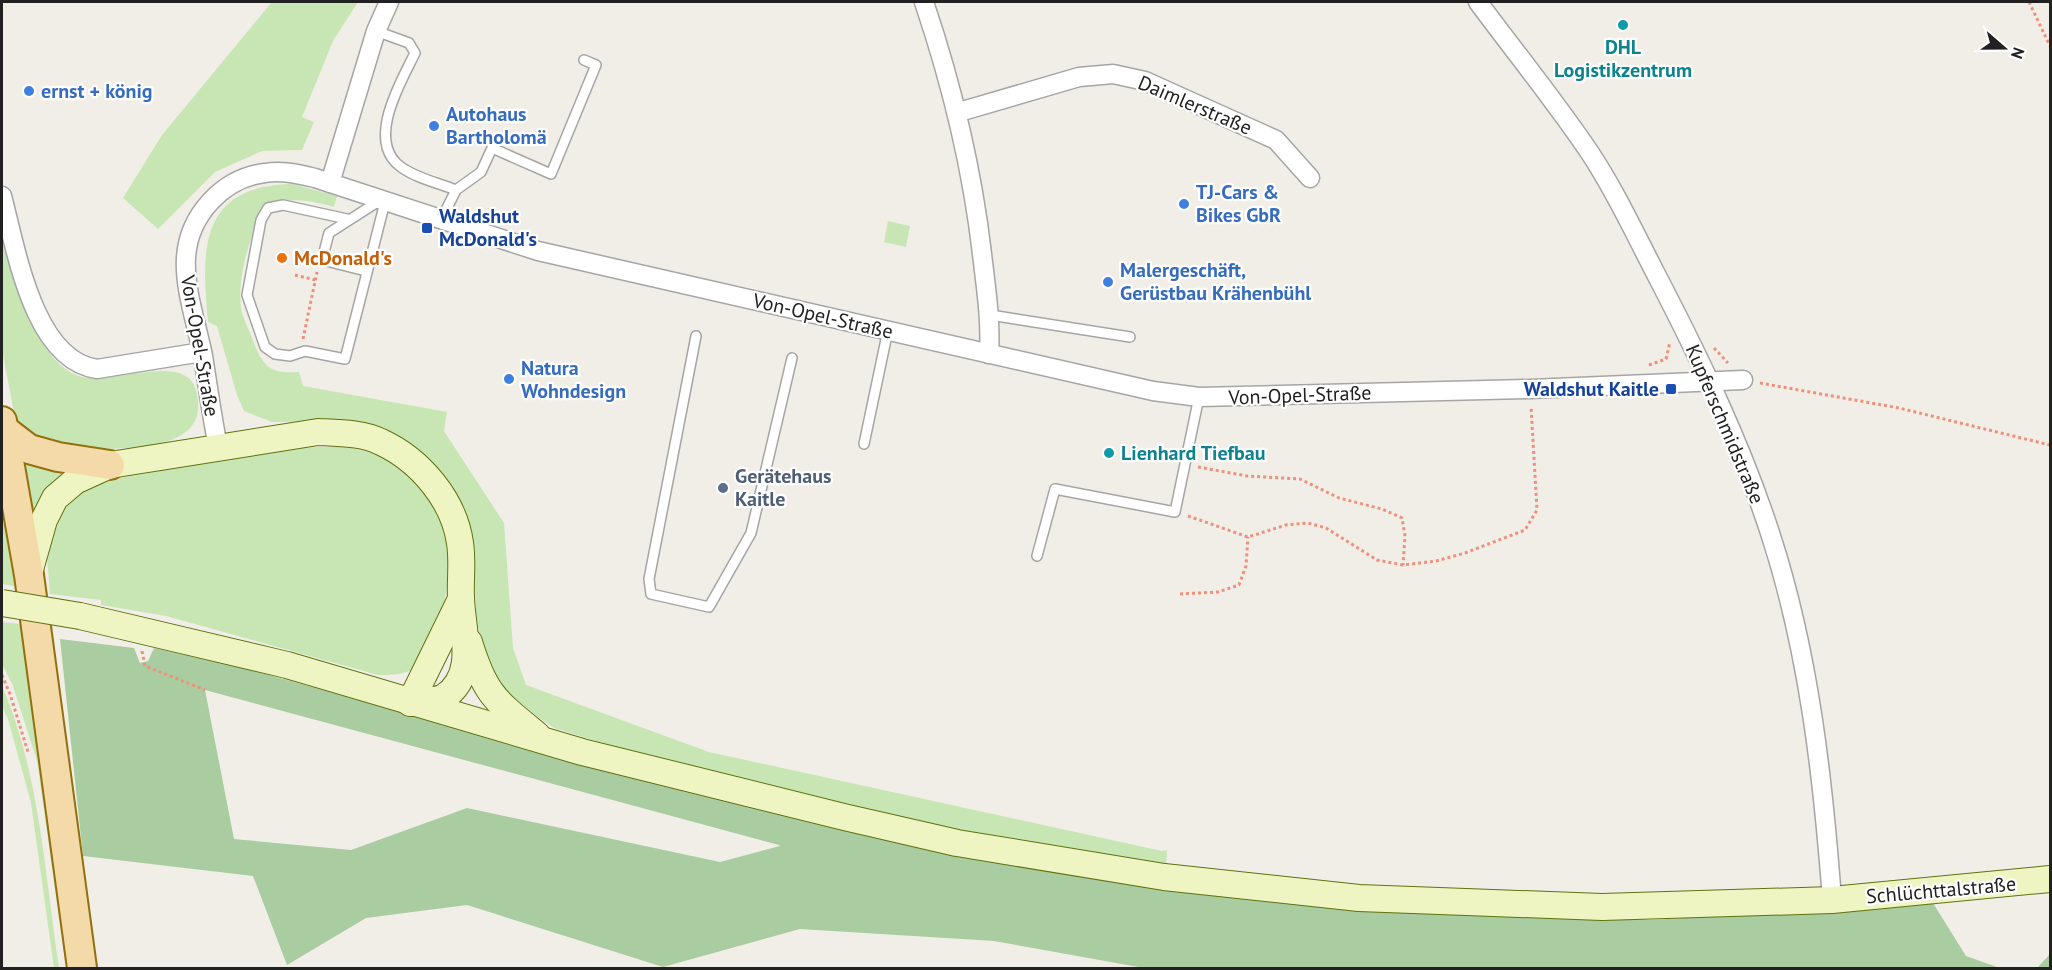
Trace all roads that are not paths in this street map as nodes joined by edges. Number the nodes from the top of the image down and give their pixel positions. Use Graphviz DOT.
graph roads {
  1 [pos="389,2"];
  2 [pos="924,2"];
  3 [pos="1478,2"];
  4 [pos="376,31"];
  5 [pos="584,60"];
  6 [pos="959,112"];
  7 [pos="1310,178"];
  8 [pos="330,183"];
  9 [pos="456,190"];
  10 [pos="2,196"];
  11 [pos="382,201"];
  12 [pos="347,219"];
  13 [pos="441,220"];
  14 [pos="366,270"];
  15 [pos="990,315"];
  16 [pos="888,330"];
  17 [pos="696,336"];
  18 [pos="1130,338"];
  19 [pos="202,352"];
  20 [pos="989,354"];
  21 [pos="792,358"];
  22 [pos="1743,380"];
  23 [pos="1708,381"];
  24 [pos="1199,397"];
  25 [pos="2,425"];
  26 [pos="864,444"];
  27 [pos="218,447"];
  28 [pos="110,465"];
  29 [pos="1037,556"];
  30 [pos="29,575"];
  31 [pos="461,598"];
  32 [pos="2,603"];
  33 [pos="467,636"];
  34 [pos="410,703"];
  35 [pos="545,741"];
  36 [pos="2050,879"];
  37 [pos="1832,900"];
  38 [pos="82,969"];
  1 -- 4 [label="street"];
  2 -- 6 [label="street"];
  3 -- 23 [label="street, Kupferschmidstraße"];
  4 -- 8 [label="street"];
  4 -- 9 [label="lane"];
  5 -- 9 [label="lane"];
  6 -- 7 [label="street, Daimlerstraße"];
  6 -- 15 [label="street"];
  8 -- 11 [label="street, Von-Opel-Straße"];
  8 -- 19 [label="street, Von-Opel-Straße"];
  9 -- 13 [label="lane"];
  10 -- 19 [label="street"];
  11 -- 12 [label="lane"];
  11 -- 13 [label="street, Von-Opel-Straße"];
  11 -- 14 [label="lane"];
  12 -- 14 [label="lane"];
  12 -- 14 [label="lane"];
  13 -- 16 [label="street, Von-Opel-Straße"];
  15 -- 18 [label="lane"];
  15 -- 20 [label="street"];
  16 -- 20 [label="street, Von-Opel-Straße"];
  16 -- 26 [label="lane"];
  17 -- 21 [label="lane"];
  19 -- 27 [label="street, Von-Opel-Straße"];
  20 -- 24 [label="street, Von-Opel-Straße"];
  22 -- 23 [label="street, Von-Opel-Straße"];
  23 -- 24 [label="street, Von-Opel-Straße"];
  23 -- 37 [label="street, Kupferschmidstraße"];
  24 -- 29 [label="lane"];
  25 -- 28 [label="main road"];
  25 -- 30 [label="main road"];
  27 -- 28 [label="main road"];
  27 -- 31 [label="main road"];
  28 -- 30 [label="main road"];
  30 -- 38 [label="main road"];
  31 -- 33 [label="main road"];
  31 -- 34 [label="main road"];
  32 -- 34 [label="main road, Schlüchttalstraße, bridge"];
  33 -- 34 [label="main road"];
  33 -- 35 [label="main road"];
  34 -- 35 [label="main road, Schlüchttalstraße"];
  35 -- 37 [label="main road, Schlüchttalstraße"];
  36 -- 37 [label="main road, Schlüchttalstraße"];
}
